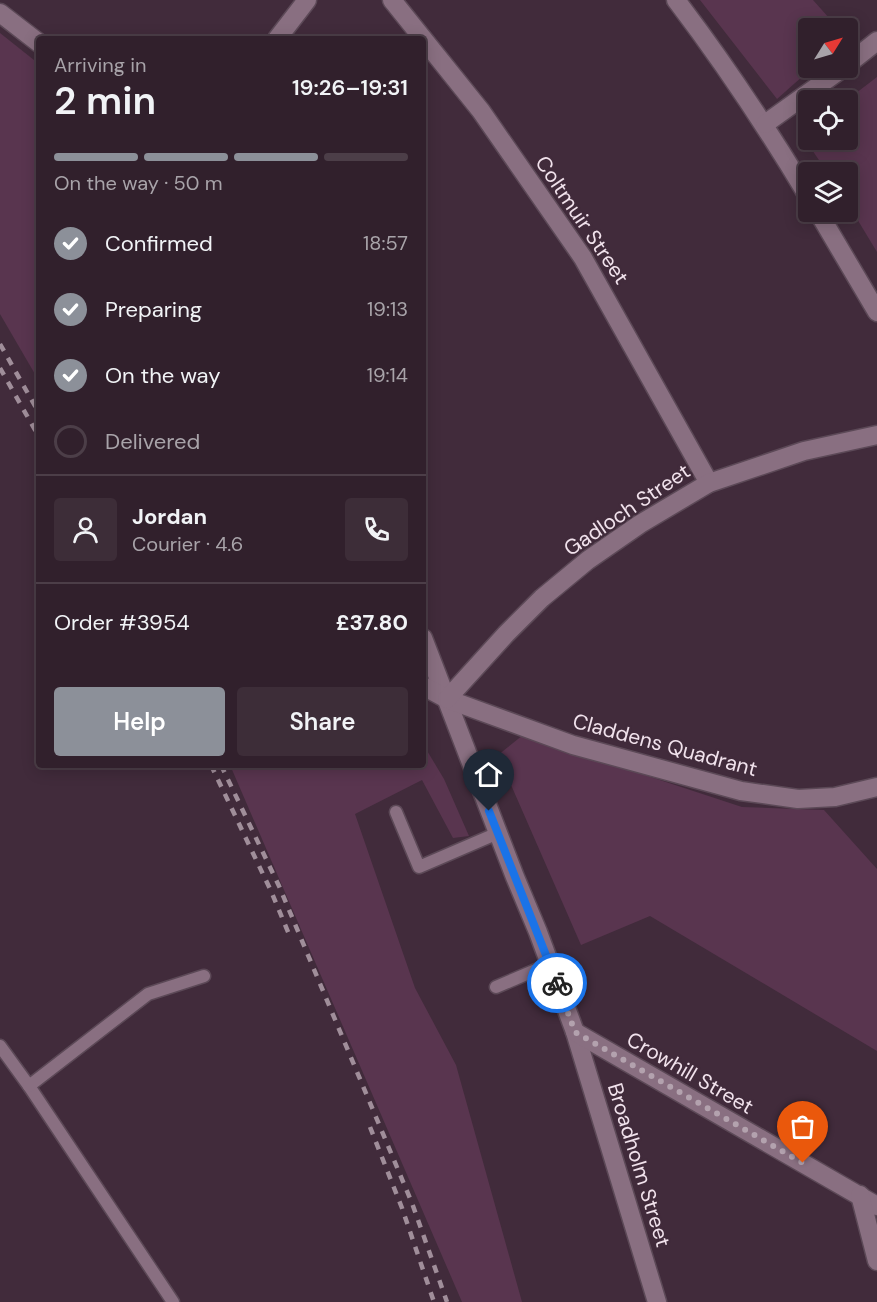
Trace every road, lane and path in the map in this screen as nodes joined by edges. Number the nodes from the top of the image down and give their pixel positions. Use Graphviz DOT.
graph roads {
  1 [pos="307,0"];
  2 [pos="392,0"];
  3 [pos="676,0"];
  4 [pos="0,13"];
  5 [pos="279,36"];
  6 [pos="421,36"];
  7 [pos="36,41"];
  8 [pos="877,41"];
  9 [pos="426,42"];
  10 [pos="858,57"];
  11 [pos="830,78"];
  12 [pos="765,124"];
  13 [pos="798,179"];
  14 [pos="824,222"];
  15 [pos="877,312"];
  16 [pos="877,435"];
  17 [pos="709,483"];
  18 [pos="426,646"];
  19 [pos="426,688"];
  20 [pos="447,699"];
  21 [pos="877,787"];
  22 [pos="396,812"];
  23 [pos="498,833"];
  24 [pos="550,964"];
  25 [pos="204,976"];
  26 [pos="496,987"];
  27 [pos="575,1032"];
  28 [pos="0,1046"];
  29 [pos="29,1086"];
  30 [pos="860,1195"];
  31 [pos="877,1206"];
  32 [pos="877,1261"];
  33 [pos="173,1302"];
  34 [pos="657,1302"];
  1 -- 5 [label="street"];
  2 -- 6 [label="street, Coltmuir Street"];
  3 -- 12 [label="street"];
  4 -- 7 [label="street"];
  8 -- 10 [label="street"];
  9 -- 17 [label="street, Coltmuir Street"];
  11 -- 12 [label="street"];
  12 -- 13 [label="street"];
  14 -- 15 [label="street"];
  16 -- 17 [label="street, Gadloch Street"];
  17 -- 20 [label="street, Gadloch Street"];
  18 -- 20 [label="street, Broadholm Street"];
  19 -- 20 [label="street, Claddens Quadrant"];
  20 -- 21 [label="street, Claddens Quadrant"];
  20 -- 23 [label="street, Broadholm Street"];
  22 -- 23 [label="lane"];
  23 -- 24 [label="street, Broadholm Street"];
  24 -- 26 [label="lane"];
  24 -- 27 [label="street, Broadholm Street"];
  25 -- 29 [label="lane"];
  27 -- 30 [label="street, Crowhill Street"];
  27 -- 34 [label="street, Broadholm Street"];
  28 -- 29 [label="lane"];
  29 -- 33 [label="lane"];
  30 -- 31 [label="street, Crowhill Street"];
  30 -- 32 [label="street"];
}
